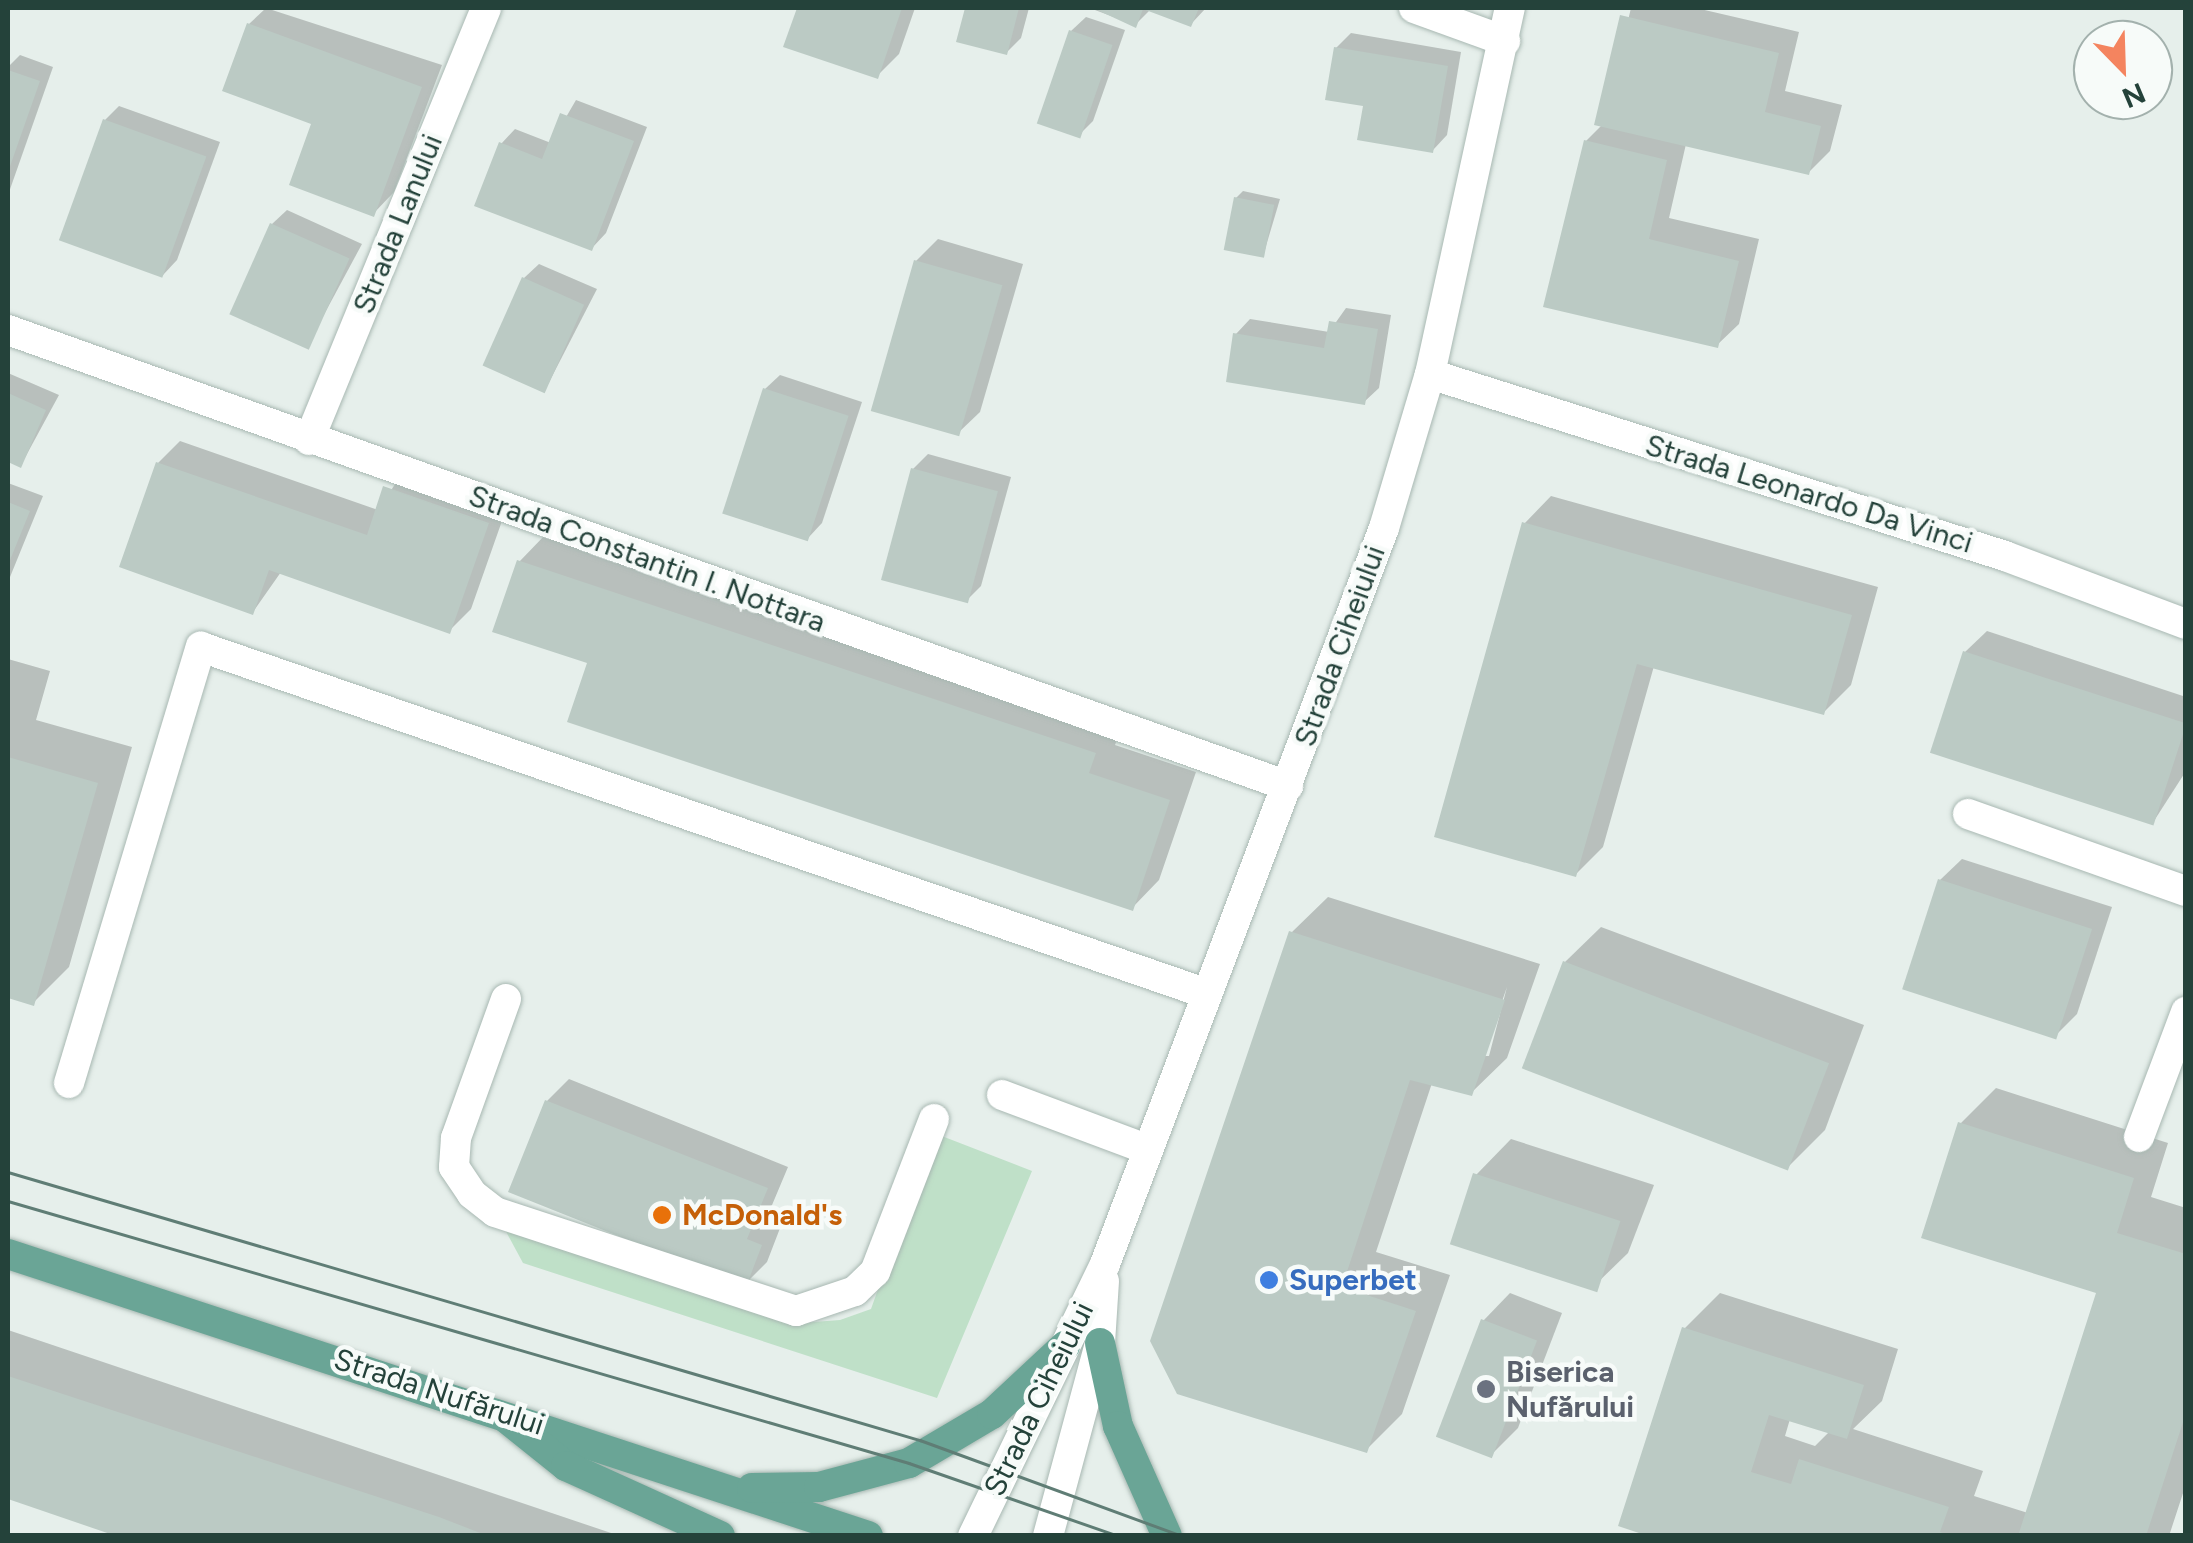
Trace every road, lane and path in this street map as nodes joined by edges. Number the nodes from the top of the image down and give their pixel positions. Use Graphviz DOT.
graph roads {
  1 [pos="486,8"];
  2 [pos="1414,8"];
  3 [pos="1510,8"];
  4 [pos="1505,40"];
  5 [pos="8,330"];
  6 [pos="1430,374"];
  7 [pos="309,440"];
  8 [pos="2186,624"];
  9 [pos="1288,786"];
  10 [pos="1968,814"];
  11 [pos="2186,891"];
  12 [pos="1206,993"];
  13 [pos="506,998"];
  14 [pos="2186,1012"];
  15 [pos="69,1083"];
  16 [pos="1002,1095"];
  17 [pos="934,1119"];
  18 [pos="2139,1137"];
  19 [pos="1144,1148"];
  20 [pos="8,1254"];
  21 [pos="1106,1264"];
  22 [pos="1100,1343"];
  23 [pos="1065,1346"];
  24 [pos="496,1410"];
  25 [pos="723,1488"];
  26 [pos="720,1536"];
  27 [pos="868,1536"];
  28 [pos="973,1536"];
  29 [pos="1048,1536"];
  30 [pos="1167,1536"];
  1 -- 7 [label="street, Strada Lanului"];
  2 -- 4 [label="street"];
  3 -- 4 [label="street, Strada Ciheiului"];
  4 -- 6 [label="street, Strada Ciheiului"];
  5 -- 7 [label="street, Strada Constantin I. Nottara"];
  6 -- 8 [label="street, Strada Leonardo Da Vinci"];
  6 -- 9 [label="street, Strada Ciheiului"];
  7 -- 9 [label="street, Strada Constantin I. Nottara"];
  9 -- 12 [label="street, Strada Ciheiului"];
  10 -- 11 [label="street"];
  12 -- 15 [label="street"];
  12 -- 19 [label="street, Strada Ciheiului"];
  13 -- 17 [label="street"];
  14 -- 18 [label="street"];
  16 -- 19 [label="street"];
  19 -- 21 [label="street, Strada Ciheiului"];
  20 -- 24 [label="main road, Strada Nufărului"];
  21 -- 22 [label="street, Strada Ciheiului"];
  21 -- 23 [label="street, Strada Ciheiului"];
  22 -- 29 [label="street, Strada Ciheiului"];
  22 -- 30 [label="main road"];
  23 -- 25 [label="main road"];
  23 -- 28 [label="street, Strada Ciheiului"];
  24 -- 25 [label="main road, Strada Nufărului"];
  24 -- 26 [label="main road"];
  25 -- 27 [label="main road, Strada Nufărului"];
}
